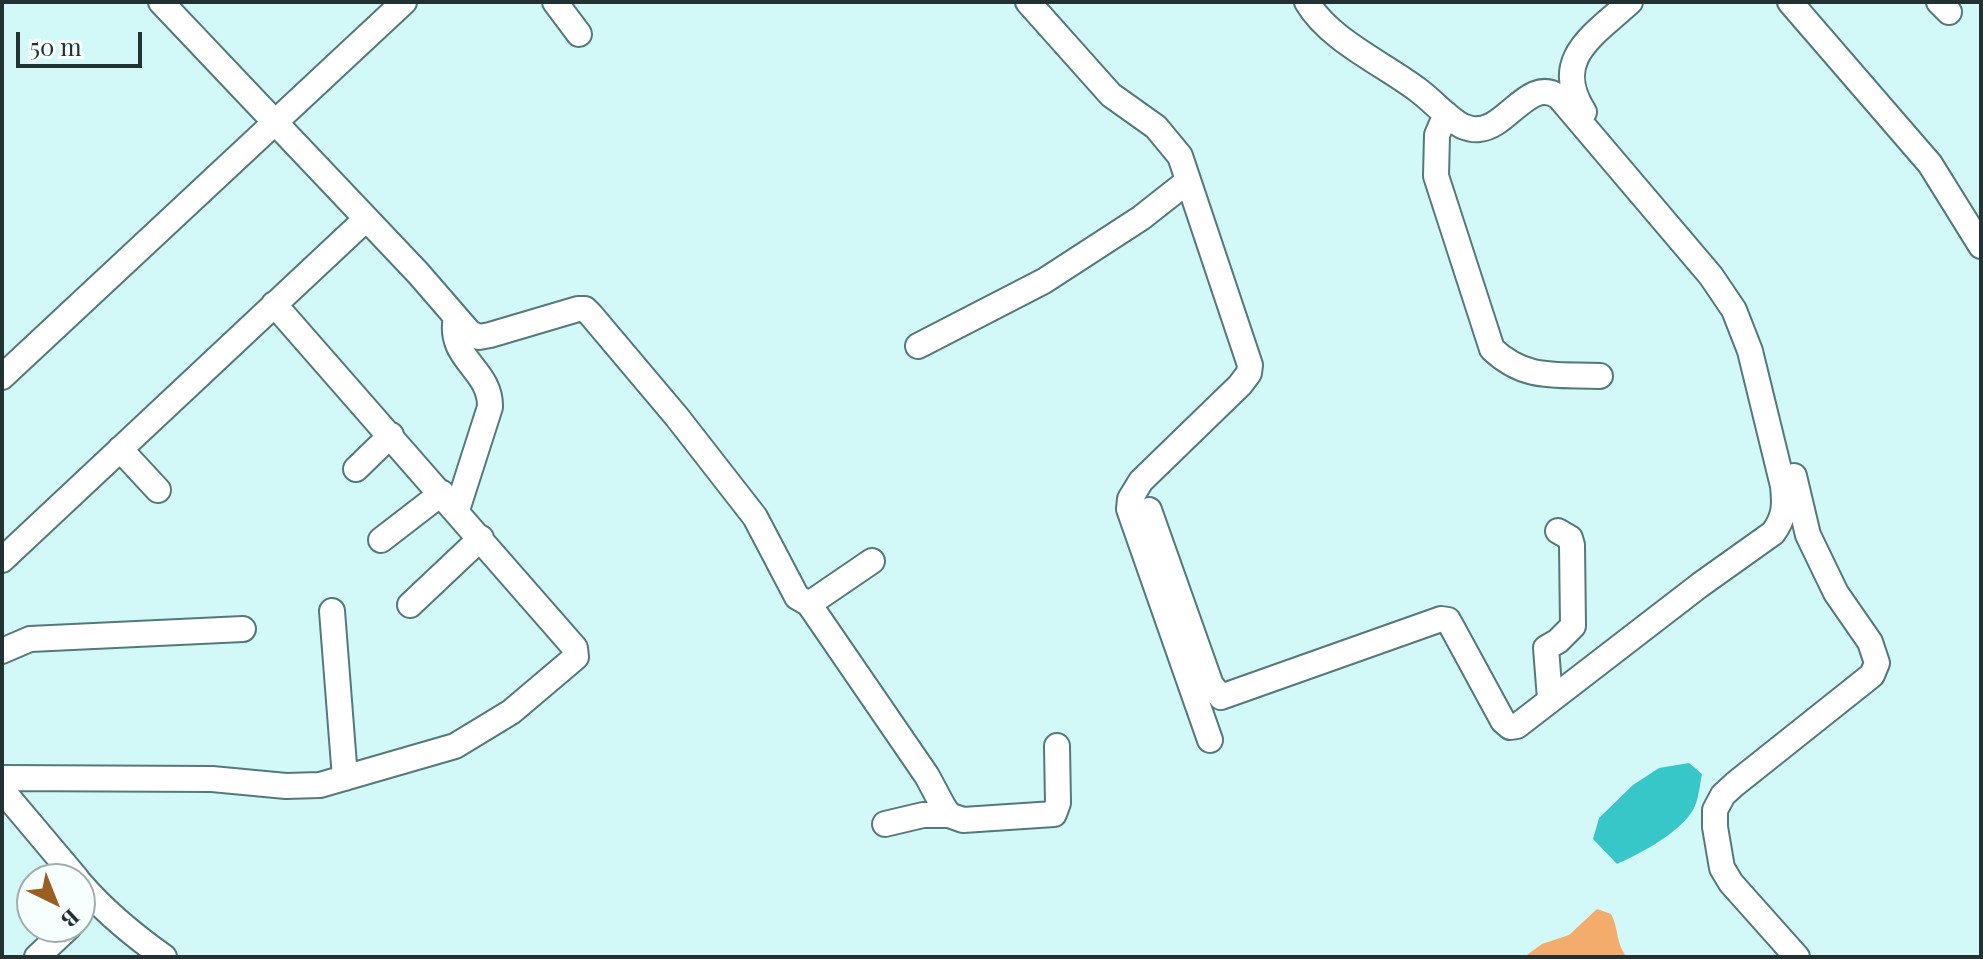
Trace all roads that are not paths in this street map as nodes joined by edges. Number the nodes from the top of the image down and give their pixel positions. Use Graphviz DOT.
graph roads {
  1 [pos="161,2"];
  2 [pos="404,2"];
  3 [pos="555,2"];
  4 [pos="1028,2"];
  5 [pos="1307,2"];
  6 [pos="1630,2"];
  7 [pos="1790,2"];
  8 [pos="579,34"];
  9 [pos="1446,114"];
  10 [pos="277,123"];
  11 [pos="1188,181"];
  12 [pos="366,219"];
  13 [pos="1981,246"];
  14 [pos="274,304"];
  15 [pos="456,317"];
  16 [pos="918,346"];
  17 [pos="1600,376"];
  18 [pos="2,377"];
  19 [pos="391,435"];
  20 [pos="120,449"];
  21 [pos="356,469"];
  22 [pos="158,490"];
  23 [pos="449,501"];
  24 [pos="1149,510"];
  25 [pos="1558,531"];
  26 [pos="481,538"];
  27 [pos="381,540"];
  28 [pos="2,560"];
  29 [pos="872,561"];
  30 [pos="809,604"];
  31 [pos="410,605"];
  32 [pos="332,611"];
  33 [pos="243,629"];
  34 [pos="2,651"];
  35 [pos="1550,699"];
  36 [pos="1210,740"];
  37 [pos="1057,746"];
  38 [pos="2,778"];
  39 [pos="345,778"];
  40 [pos="2,790"];
  41 [pos="949,815"];
  42 [pos="885,824"];
  43 [pos="58,863"];
  44 [pos="96,906"];
  45 [pos="52,943"];
  46 [pos="37,957"];
  47 [pos="164,957"];
  48 [pos="1797,957"];
  1 -- 10 [label="street"];
  2 -- 10 [label="street"];
  3 -- 8 [label="street"];
  4 -- 11 [label="street"];
  5 -- 9 [label="street"];
  6 -- 48 [label="street"];
  7 -- 13 [label="street"];
  9 -- 17 [label="street"];
  9 -- 35 [label="street"];
  10 -- 12 [label="street"];
  10 -- 18 [label="street"];
  11 -- 16 [label="street"];
  11 -- 36 [label="street"];
  12 -- 14 [label="street"];
  12 -- 15 [label="street"];
  14 -- 19 [label="street"];
  14 -- 20 [label="street"];
  15 -- 23 [label="street"];
  15 -- 30 [label="street"];
  19 -- 21 [label="street"];
  19 -- 23 [label="street"];
  20 -- 22 [label="street"];
  20 -- 28 [label="street"];
  23 -- 26 [label="street"];
  23 -- 27 [label="street"];
  24 -- 35 [label="street"];
  25 -- 35 [label="street"];
  26 -- 31 [label="street"];
  26 -- 39 [label="street"];
  29 -- 30 [label="street"];
  30 -- 41 [label="street"];
  32 -- 39 [label="street"];
  33 -- 34 [label="street"];
  37 -- 41 [label="street"];
  38 -- 39 [label="street"];
  40 -- 43 [label="street"];
  41 -- 42 [label="street"];
  44 -- 47 [label="street"];
  45 -- 46 [label="street"];
}
